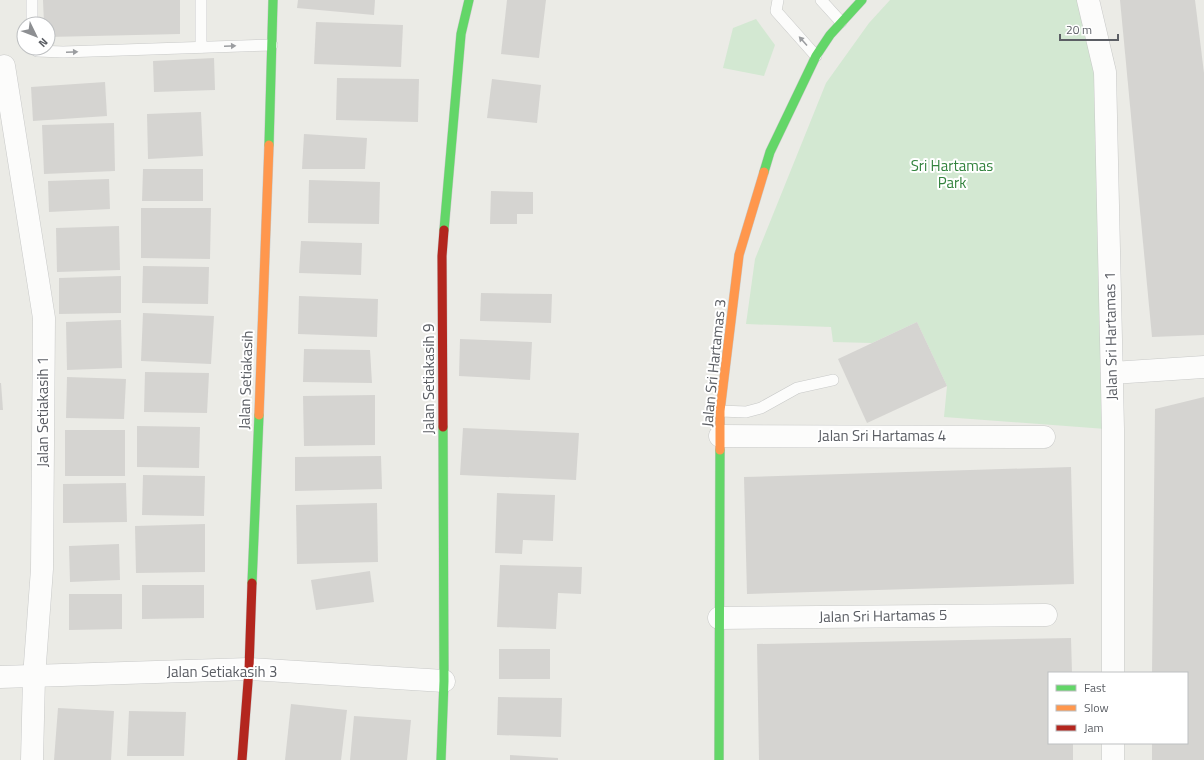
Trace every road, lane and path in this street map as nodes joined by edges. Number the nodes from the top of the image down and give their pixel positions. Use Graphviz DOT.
graph roads {
  1 [pos="32,0"];
  2 [pos="202,0"];
  3 [pos="273,0"];
  4 [pos="469,0"];
  5 [pos="778,0"];
  6 [pos="821,0"];
  7 [pos="862,0"];
  8 [pos="1088,0"];
  9 [pos="32,16"];
  10 [pos="841,22"];
  11 [pos="272,44"];
  12 [pos="200,47"];
  13 [pos="56,52"];
  14 [pos="816,56"];
  15 [pos="4,66"];
  16 [pos="1204,367"];
  17 [pos="1112,373"];
  18 [pos="833,380"];
  19 [pos="720,411"];
  20 [pos="720,436"];
  21 [pos="1044,437"];
  22 [pos="1046,615"];
  23 [pos="719,618"];
  24 [pos="249,669"];
  25 [pos="1113,672"];
  26 [pos="0,677"];
  27 [pos="34,677"];
  28 [pos="444,681"];
  29 [pos="1113,744"];
  30 [pos="32,760"];
  31 [pos="242,760"];
  32 [pos="441,760"];
  33 [pos="719,760"];
  34 [pos="1113,760"];
  1 -- 9 [label="lane"];
  2 -- 12 [label="lane"];
  3 -- 11 [label="street, Jalan Setiakasih"];
  4 -- 28 [label="street, Jalan Setiakasih 9"];
  14 -- 5 [label="lane, one-way"];
  6 -- 10 [label="lane"];
  7 -- 10 [label="street, Jalan Sri Hartamas 3"];
  8 -- 17 [label="street, Jalan Sri Hartamas 1"];
  10 -- 14 [label="street, Jalan Sri Hartamas 3"];
  12 -- 11 [label="lane, one-way"];
  11 -- 24 [label="street, Jalan Setiakasih"];
  13 -- 12 [label="lane, one-way"];
  14 -- 19 [label="street, Jalan Sri Hartamas 3"];
  15 -- 27 [label="street, Jalan Setiakasih 1"];
  16 -- 17 [label="street"];
  17 -- 25 [label="street, Jalan Sri Hartamas 1"];
  18 -- 19 [label="lane"];
  19 -- 20 [label="street, Jalan Sri Hartamas 3"];
  20 -- 21 [label="street, Jalan Sri Hartamas 4"];
  20 -- 23 [label="street, Jalan Sri Hartamas 3"];
  22 -- 23 [label="street, Jalan Sri Hartamas 5"];
  23 -- 33 [label="street, Jalan Sri Hartamas 3"];
  24 -- 27 [label="street, Jalan Setiakasih 3"];
  24 -- 28 [label="street, Jalan Setiakasih 3"];
  24 -- 31 [label="street, Jalan Setiakasih"];
  26 -- 27 [label="street, Jalan Setiakasih 3"];
  27 -- 30 [label="street, Jalan Setiakasih 1"];
  28 -- 32 [label="street, Jalan Setiakasih 9"];
  29 -- 34 [label="street"];
}
